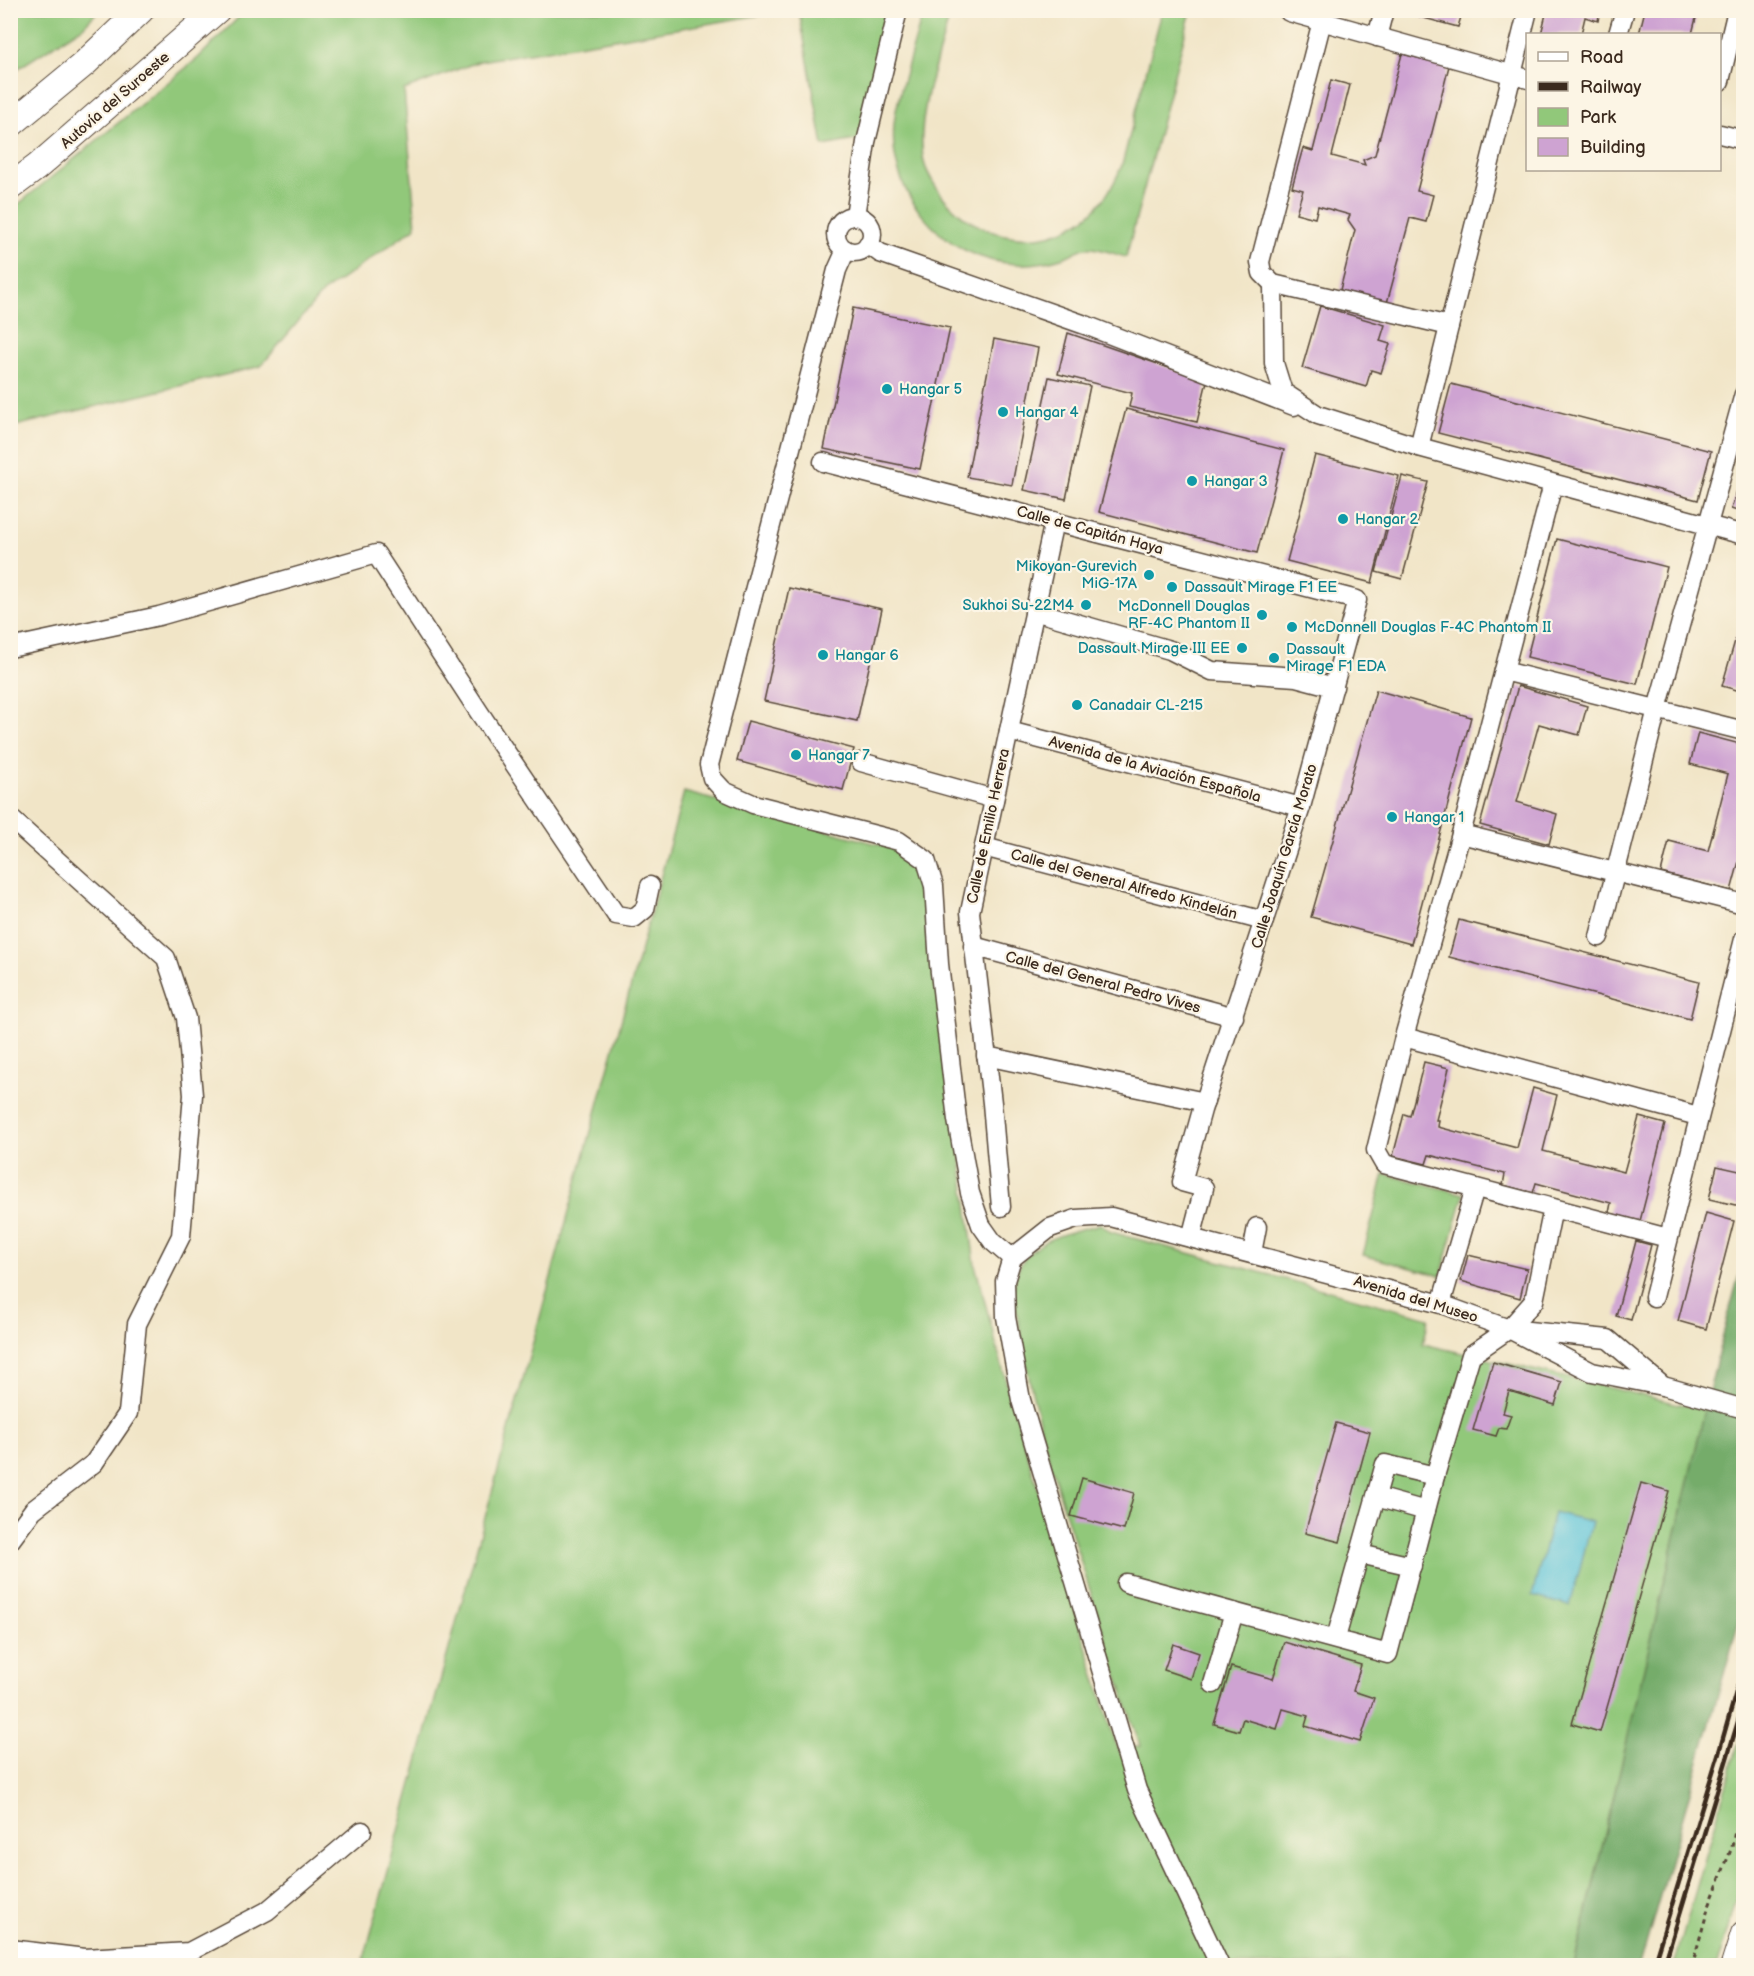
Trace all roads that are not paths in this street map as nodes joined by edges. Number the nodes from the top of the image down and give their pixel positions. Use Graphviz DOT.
graph roads {
  1 [pos="141,10"];
  2 [pos="217,10"];
  3 [pos="898,10"];
  4 [pos="1384,10"];
  5 [pos="1528,10"];
  6 [pos="1625,10"];
  7 [pos="1737,10"];
  8 [pos="1289,12"];
  9 [pos="1322,21"];
  10 [pos="1618,33"];
  11 [pos="1377,37"];
  12 [pos="84,63"];
  13 [pos="1721,73"];
  14 [pos="1519,77"];
  15 [pos="10,115"];
  16 [pos="10,125"];
  17 [pos="1721,134"];
  18 [pos="1743,140"];
  19 [pos="10,187"];
  20 [pos="855,216"];
  21 [pos="868,244"];
  22 [pos="846,250"];
  23 [pos="1274,284"];
  24 [pos="1449,326"];
  25 [pos="1743,394"];
  26 [pos="1318,415"];
  27 [pos="1419,447"];
  28 [pos="823,462"];
  29 [pos="1552,484"];
  30 [pos="1053,521"];
  31 [pos="1707,525"];
  32 [pos="1743,535"];
  33 [pos="1357,600"];
  34 [pos="1034,611"];
  35 [pos="10,648"];
  36 [pos="1504,671"];
  37 [pos="1334,687"];
  38 [pos="1657,709"];
  39 [pos="1009,731"];
  40 [pos="1743,731"];
  41 [pos="861,762"];
  42 [pos="994,799"];
  43 [pos="1301,807"];
  44 [pos="10,818"];
  45 [pos="1461,834"];
  46 [pos="984,847"];
  47 [pos="1615,872"];
  48 [pos="650,886"];
  49 [pos="1743,904"];
  50 [pos="1264,921"];
  51 [pos="1599,937"];
  52 [pos="1743,939"];
  53 [pos="973,946"];
  54 [pos="1234,1017"];
  55 [pos="1404,1037"];
  56 [pos="986,1056"];
  57 [pos="1203,1106"];
  58 [pos="1698,1116"];
  59 [pos="1475,1188"];
  60 [pos="1001,1207"];
  61 [pos="1554,1208"];
  62 [pos="1257,1227"];
  63 [pos="1191,1238"];
  64 [pos="1668,1239"];
  65 [pos="1252,1253"];
  66 [pos="1012,1258"];
  67 [pos="1654,1297"];
  68 [pos="1440,1304"];
  69 [pos="1509,1329"];
  70 [pos="1666,1387"];
  71 [pos="1743,1409"];
  72 [pos="1435,1476"];
  73 [pos="1376,1497"];
  74 [pos="1426,1511"];
  75 [pos="10,1541"];
  76 [pos="1359,1554"];
  77 [pos="1412,1566"];
  78 [pos="1126,1583"];
  79 [pos="1234,1612"];
  80 [pos="1336,1638"];
  81 [pos="1213,1684"];
  82 [pos="362,1831"];
  83 [pos="1743,1934"];
  84 [pos="10,1949"];
  85 [pos="1220,1965"];
  86 [pos="1734,1965"];
  1 -- 12 [label="highway"];
  2 -- 19 [label="highway, Autovía del Suroeste"];
  3 -- 20 [label="street"];
  4 -- 11 [label="street"];
  5 -- 14 [label="street"];
  6 -- 10 [label="street"];
  7 -- 13 [label="street"];
  8 -- 9 [label="street"];
  9 -- 11 [label="street"];
  9 -- 23 [label="street"];
  11 -- 14 [label="street"];
  12 -- 15 [label="highway"];
  12 -- 16 [label="highway"];
  14 -- 24 [label="street"];
  17 -- 18 [label="street"];
  20 -- 21 [label="street"];
  20 -- 22 [label="street"];
  21 -- 22 [label="street"];
  21 -- 26 [label="street"];
  22 -- 66 [label="street"];
  23 -- 24 [label="street"];
  23 -- 26 [label="street"];
  24 -- 27 [label="street"];
  25 -- 31 [label="street"];
  26 -- 27 [label="street"];
  27 -- 29 [label="street"];
  28 -- 30 [label="street, Calle de Capitán Haya"];
  29 -- 31 [label="street"];
  29 -- 36 [label="street"];
  30 -- 33 [label="street, Calle de Capitán Haya"];
  30 -- 34 [label="street, Calle de Emilio Herrera"];
  31 -- 32 [label="street"];
  31 -- 38 [label="street"];
  33 -- 37 [label="street, Calle Joaquín García Morato"];
  34 -- 37 [label="street"];
  34 -- 39 [label="street, Calle de Emilio Herrera"];
  35 -- 48 [label="street"];
  36 -- 38 [label="street"];
  36 -- 45 [label="street"];
  37 -- 43 [label="street, Calle Joaquín García Morato"];
  38 -- 40 [label="street"];
  38 -- 47 [label="street"];
  39 -- 42 [label="street, Calle de Emilio Herrera"];
  39 -- 43 [label="street, Avenida de la Aviación Española"];
  41 -- 42 [label="street"];
  42 -- 46 [label="street, Calle de Emilio Herrera"];
  43 -- 50 [label="street, Calle Joaquín García Morato"];
  44 -- 75 [label="street"];
  45 -- 47 [label="street"];
  45 -- 55 [label="street"];
  46 -- 50 [label="street, Calle del General Alfredo Kindelán"];
  46 -- 53 [label="street, Calle de Emilio Herrera"];
  47 -- 49 [label="street"];
  47 -- 51 [label="street"];
  50 -- 54 [label="street, Calle Joaquín García Morato"];
  52 -- 58 [label="street"];
  53 -- 54 [label="street, Calle del General Pedro Vives"];
  53 -- 56 [label="street, Calle de Emilio Herrera"];
  54 -- 57 [label="street, Calle Joaquín García Morato"];
  55 -- 58 [label="street"];
  55 -- 59 [label="street"];
  56 -- 57 [label="street"];
  56 -- 60 [label="street, Calle de Emilio Herrera"];
  57 -- 63 [label="street, Calle Joaquín García Morato"];
  58 -- 64 [label="street"];
  59 -- 61 [label="street"];
  59 -- 68 [label="street"];
  61 -- 64 [label="street"];
  61 -- 69 [label="street"];
  62 -- 65 [label="street"];
  63 -- 65 [label="street, Avenida del Museo"];
  63 -- 66 [label="street, Avenida del Museo"];
  64 -- 67 [label="street"];
  65 -- 68 [label="street, Avenida del Museo"];
  66 -- 85 [label="street"];
  68 -- 69 [label="street, Avenida del Museo"];
  69 -- 70 [label="street"];
  69 -- 70 [label="street, Avenida del Museo"];
  69 -- 72 [label="street"];
  70 -- 71 [label="street, Avenida del Museo"];
  72 -- 73 [label="street"];
  72 -- 74 [label="street"];
  73 -- 74 [label="street"];
  73 -- 76 [label="street"];
  74 -- 77 [label="street"];
  76 -- 77 [label="street"];
  76 -- 80 [label="street"];
  77 -- 80 [label="street"];
  78 -- 79 [label="street"];
  79 -- 80 [label="street"];
  79 -- 81 [label="street"];
  82 -- 84 [label="street"];
  83 -- 86 [label="highway"];
}
